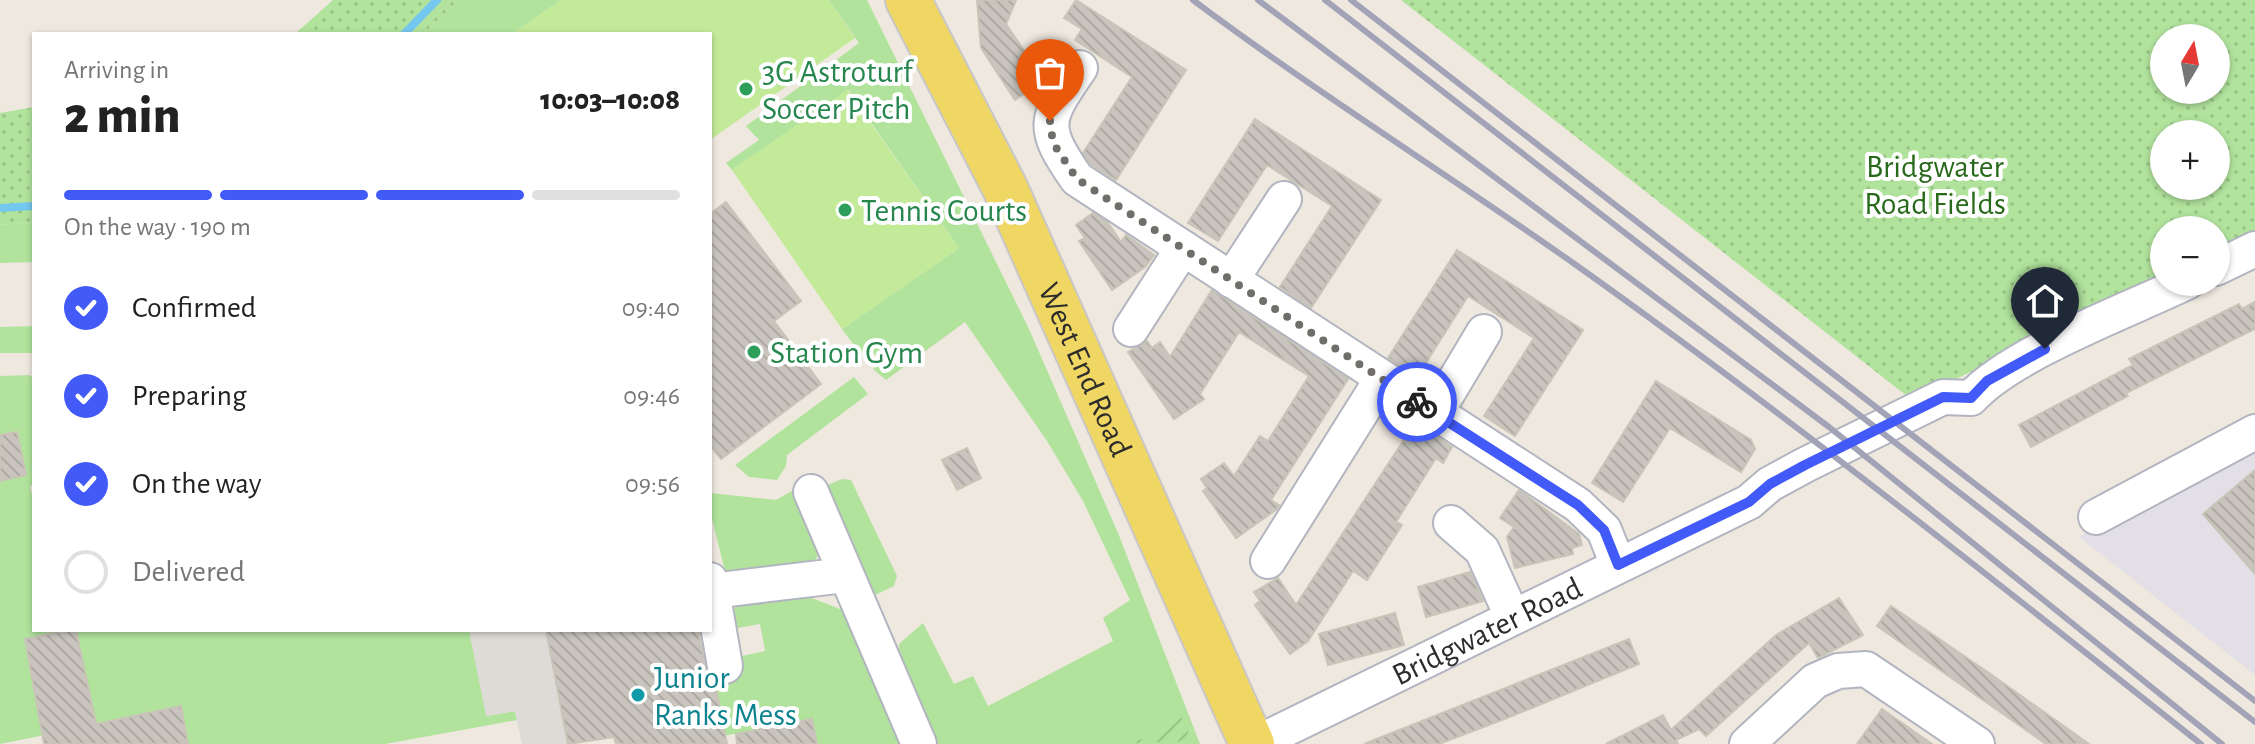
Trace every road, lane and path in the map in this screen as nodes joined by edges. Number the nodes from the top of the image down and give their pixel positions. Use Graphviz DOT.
graph roads {
  1 [pos="908,0"];
  2 [pos="1080,68"];
  3 [pos="1284,199"];
  4 [pos="1183,248"];
  5 [pos="2255,249"];
  6 [pos="2230,261"];
  7 [pos="1231,280"];
  8 [pos="2159,296"];
  9 [pos="1131,329"];
  10 [pos="1484,332"];
  11 [pos="1382,379"];
  12 [pos="1435,414"];
  13 [pos="2255,432"];
  14 [pos="811,492"];
  15 [pos="2096,517"];
  16 [pos="1451,523"];
  17 [pos="1268,561"];
  18 [pos="1618,565"];
  19 [pos="845,575"];
  20 [pos="712,585"];
  21 [pos="712,591"];
  22 [pos="1512,616"];
  23 [pos="725,666"];
  24 [pos="919,744"];
  25 [pos="1254,744"];
  26 [pos="1747,744"];
  27 [pos="1977,744"];
  1 -- 25 [label="main road, West End Road"];
  2 -- 4 [label="street"];
  3 -- 7 [label="street"];
  4 -- 7 [label="street"];
  4 -- 9 [label="street"];
  5 -- 6 [label="street"];
  7 -- 11 [label="street"];
  8 -- 18 [label="street, Bridgwater Road"];
  10 -- 12 [label="street"];
  11 -- 12 [label="street"];
  11 -- 17 [label="street"];
  12 -- 18 [label="street"];
  13 -- 15 [label="street"];
  14 -- 19 [label="street"];
  16 -- 22 [label="street"];
  18 -- 22 [label="street, Bridgwater Road"];
  19 -- 20 [label="street"];
  19 -- 24 [label="street"];
  21 -- 23 [label="street"];
  22 -- 25 [label="street, Bridgwater Road"];
  26 -- 27 [label="street"];
}
